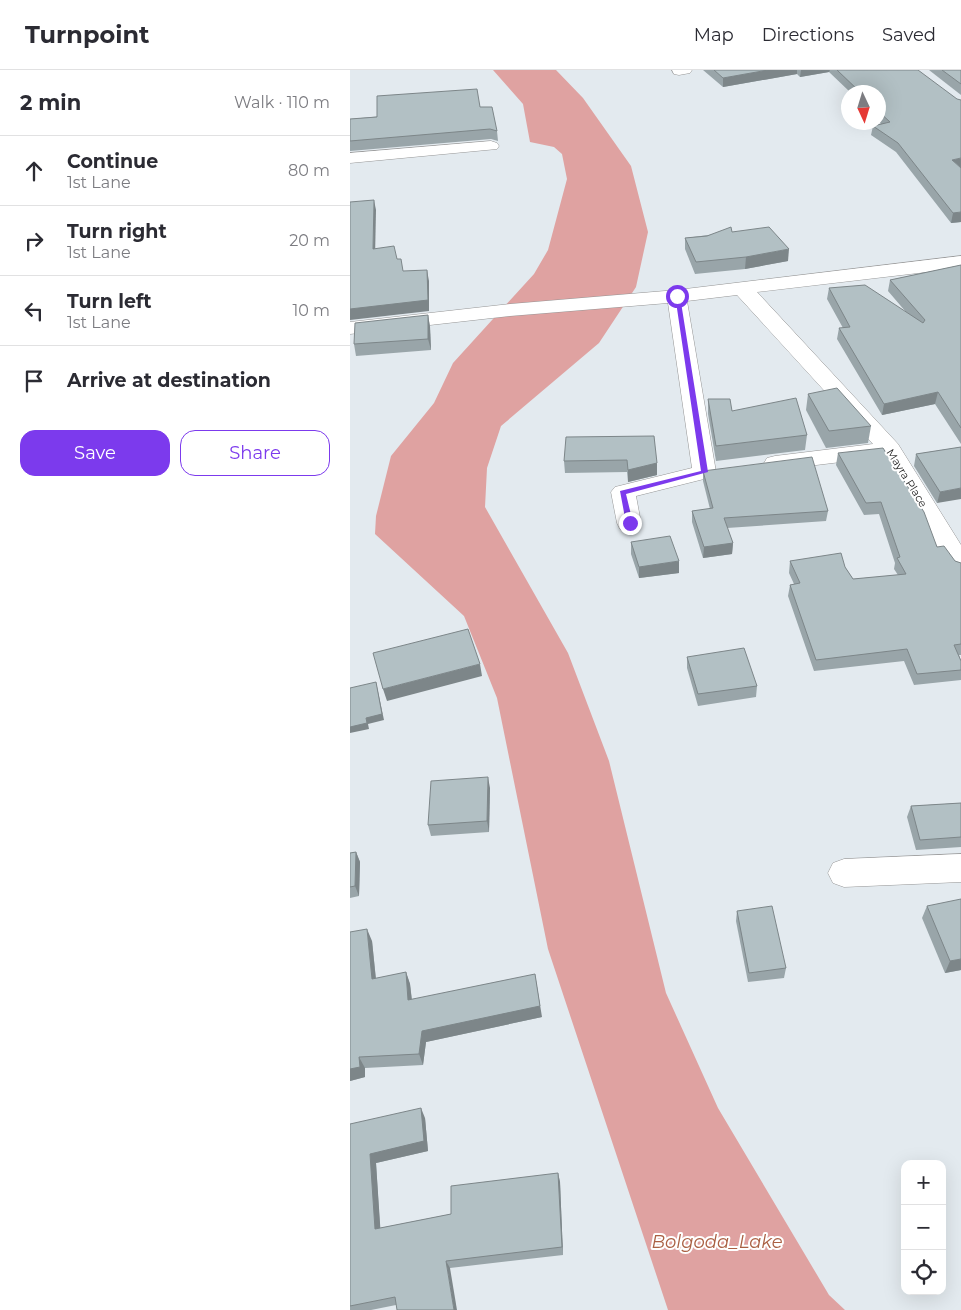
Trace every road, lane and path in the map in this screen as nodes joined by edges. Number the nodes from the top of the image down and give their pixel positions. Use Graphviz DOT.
graph roads {
  1 [pos="491,146"];
  2 [pos="350,158"];
  3 [pos="961,262"];
  4 [pos="742,288"];
  5 [pos="672,296"];
  6 [pos="350,328"];
  7 [pos="890,449"];
  8 [pos="753,466"];
  9 [pos="630,523"];
  10 [pos="961,565"];
  11 [pos="961,868"];
  12 [pos="844,873"];
  1 -- 2 [label="street"];
  3 -- 4 [label="street"];
  4 -- 5 [label="street"];
  4 -- 7 [label="street, Mayra Place"];
  5 -- 6 [label="street"];
  5 -- 9 [label="street"];
  7 -- 8 [label="street"];
  7 -- 10 [label="street, Mayra Place"];
  11 -- 12 [label="street"];
}
